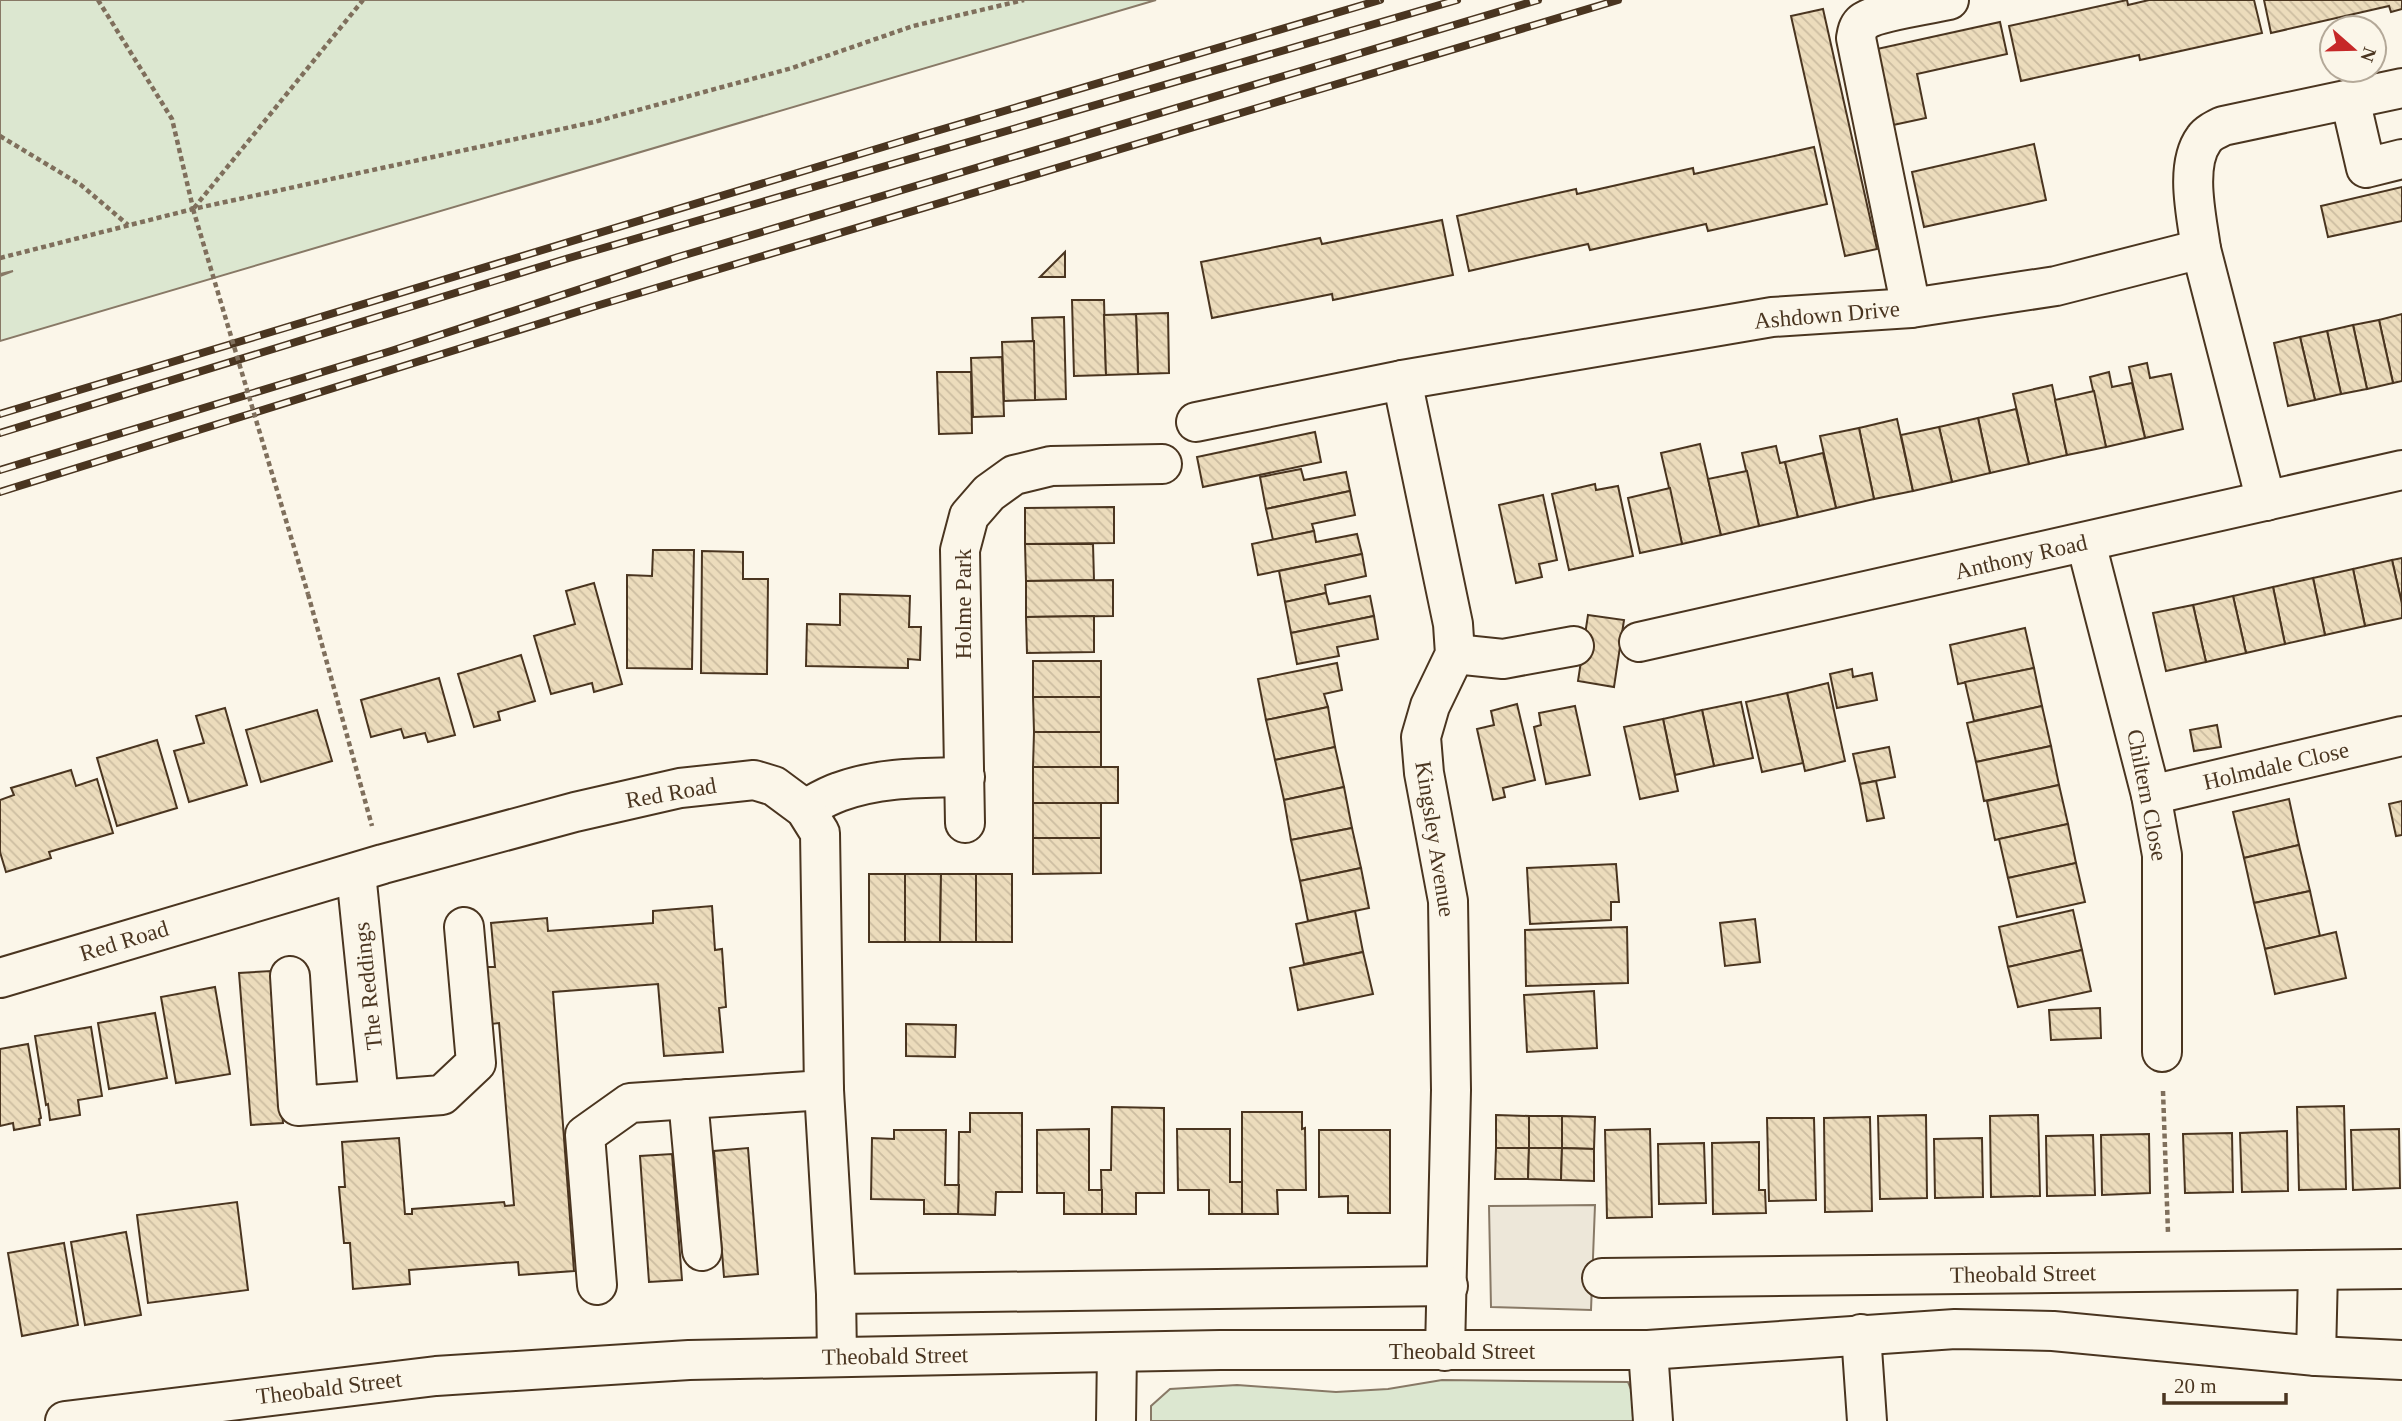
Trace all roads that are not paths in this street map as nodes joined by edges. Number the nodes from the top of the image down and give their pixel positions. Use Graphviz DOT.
graph roads {
  1 [pos="1949,0"];
  2 [pos="2402,88"];
  3 [pos="2350,99"];
  4 [pos="2402,159"];
  5 [pos="2201,249"];
  6 [pos="1911,308"];
  7 [pos="1402,380"];
  8 [pos="1196,422"];
  9 [pos="1161,464"];
  10 [pos="2402,470"];
  11 [pos="2266,501"];
  12 [pos="2086,543"];
  13 [pos="1639,642"];
  14 [pos="1574,646"];
  15 [pos="1455,654"];
  16 [pos="2402,736"];
  17 [pos="965,776"];
  18 [pos="2151,795"];
  19 [pos="805,809"];
  20 [pos="965,823"];
  21 [pos="356,873"];
  22 [pos="464,927"];
  23 [pos="290,976"];
  24 [pos="0,978"];
  25 [pos="2162,1052"];
  26 [pos="824,1090"];
  27 [pos="379,1099"];
  28 [pos="688,1099"];
  29 [pos="702,1251"];
  30 [pos="2402,1269"];
  31 [pos="2318,1270"];
  32 [pos="1602,1278"];
  33 [pos="597,1285"];
  34 [pos="1448,1286"];
  35 [pos="836,1294"];
  36 [pos="1861,1334"];
  37 [pos="1648,1349"];
  38 [pos="1445,1351"];
  39 [pos="1117,1352"];
  40 [pos="2316,1356"];
  41 [pos="836,1357"];
  42 [pos="2402,1360"];
  43 [pos="145,1415"];
  44 [pos="65,1421"];
  45 [pos="1116,1421"];
  46 [pos="1653,1421"];
  47 [pos="1867,1421"];
  1 -- 6 [label="street"];
  2 -- 3 [label="street"];
  3 -- 4 [label="street"];
  3 -- 5 [label="street"];
  5 -- 6 [label="street, Ashdown Drive"];
  5 -- 11 [label="street"];
  6 -- 7 [label="street, Ashdown Drive"];
  7 -- 8 [label="street, Ashdown Drive"];
  7 -- 15 [label="street"];
  9 -- 17 [label="street, Holme Park"];
  10 -- 11 [label="street, Anthony Road"];
  11 -- 12 [label="street, Anthony Road"];
  12 -- 13 [label="street, Anthony Road"];
  12 -- 18 [label="street, Chiltern Close"];
  14 -- 15 [label="street"];
  15 -- 34 [label="street, Kingsley Avenue"];
  16 -- 18 [label="street, Holmdale Close"];
  17 -- 19 [label="street"];
  17 -- 20 [label="street, Holme Park"];
  18 -- 25 [label="street, Chiltern Close"];
  19 -- 21 [label="street, Red Road"];
  19 -- 26 [label="street, Red Road"];
  21 -- 24 [label="street, Red Road"];
  21 -- 27 [label="street, The Reddings"];
  22 -- 27 [label="street"];
  23 -- 27 [label="street"];
  26 -- 28 [label="street"];
  26 -- 35 [label="street, Red Road"];
  28 -- 29 [label="street"];
  28 -- 33 [label="street"];
  30 -- 31 [label="street, Theobald Street"];
  31 -- 32 [label="street, Theobald Street"];
  31 -- 40 [label="street"];
  34 -- 35 [label="street"];
  34 -- 38 [label="street, Kingsley Avenue"];
  35 -- 41 [label="street, Red Road"];
  36 -- 37 [label="street, Theobald Street"];
  36 -- 40 [label="street, Theobald Street"];
  36 -- 47 [label="street"];
  37 -- 38 [label="street, Theobald Street"];
  37 -- 46 [label="street"];
  38 -- 39 [label="street, Theobald Street"];
  39 -- 41 [label="street, Theobald Street"];
  39 -- 45 [label="street"];
  40 -- 42 [label="street, Theobald Street"];
  41 -- 43 [label="street, Theobald Street"];
  43 -- 44 [label="street, Theobald Street"];
}
